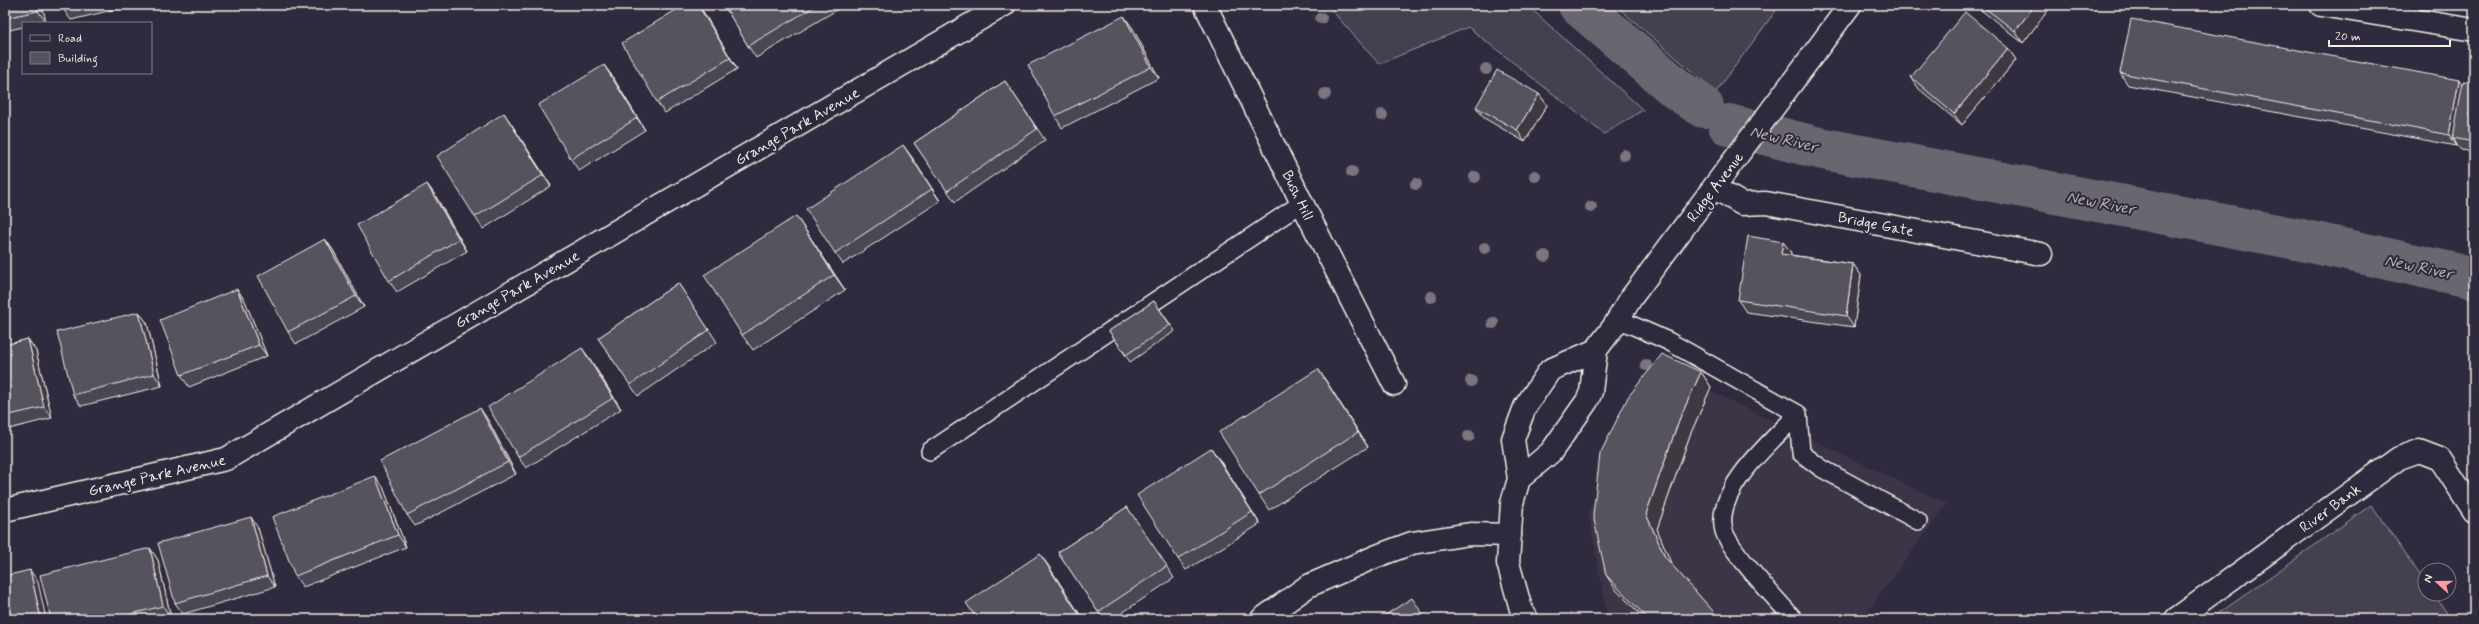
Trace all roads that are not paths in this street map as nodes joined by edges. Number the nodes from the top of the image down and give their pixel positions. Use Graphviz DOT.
graph roads {
  1 [pos="1004,5"];
  2 [pos="1205,5"];
  3 [pos="1850,5"];
  4 [pos="2321,5"];
  5 [pos="2474,30"];
  6 [pos="1715,188"];
  7 [pos="1302,203"];
  8 [pos="2041,254"];
  9 [pos="1618,319"];
  10 [pos="1596,350"];
  11 [pos="1394,384"];
  12 [pos="1798,414"];
  13 [pos="930,451"];
  14 [pos="1520,479"];
  15 [pos="5,510"];
  16 [pos="2474,511"];
  17 [pos="1918,521"];
  18 [pos="1510,535"];
  19 [pos="1262,619"];
  20 [pos="1527,619"];
  21 [pos="1794,619"];
  22 [pos="2176,619"];
  1 -- 15 [label="street, Grange Park Avenue"];
  2 -- 7 [label="street, Bush Hill"];
  3 -- 6 [label="street, Ridge Avenue"];
  4 -- 5 [label="street"];
  6 -- 8 [label="street, Bridge Gate"];
  6 -- 9 [label="street, Ridge Avenue"];
  7 -- 11 [label="street, Bush Hill"];
  7 -- 13 [label="lane"];
  9 -- 10 [label="street, Ridge Avenue"];
  9 -- 12 [label="lane"];
  10 -- 14 [label="street, Ridge Avenue"];
  10 -- 14 [label="street"];
  12 -- 17 [label="lane"];
  12 -- 21 [label="lane"];
  14 -- 18 [label="street"];
  16 -- 22 [label="street, River Bank"];
  18 -- 19 [label="street"];
  18 -- 20 [label="street"];
}
